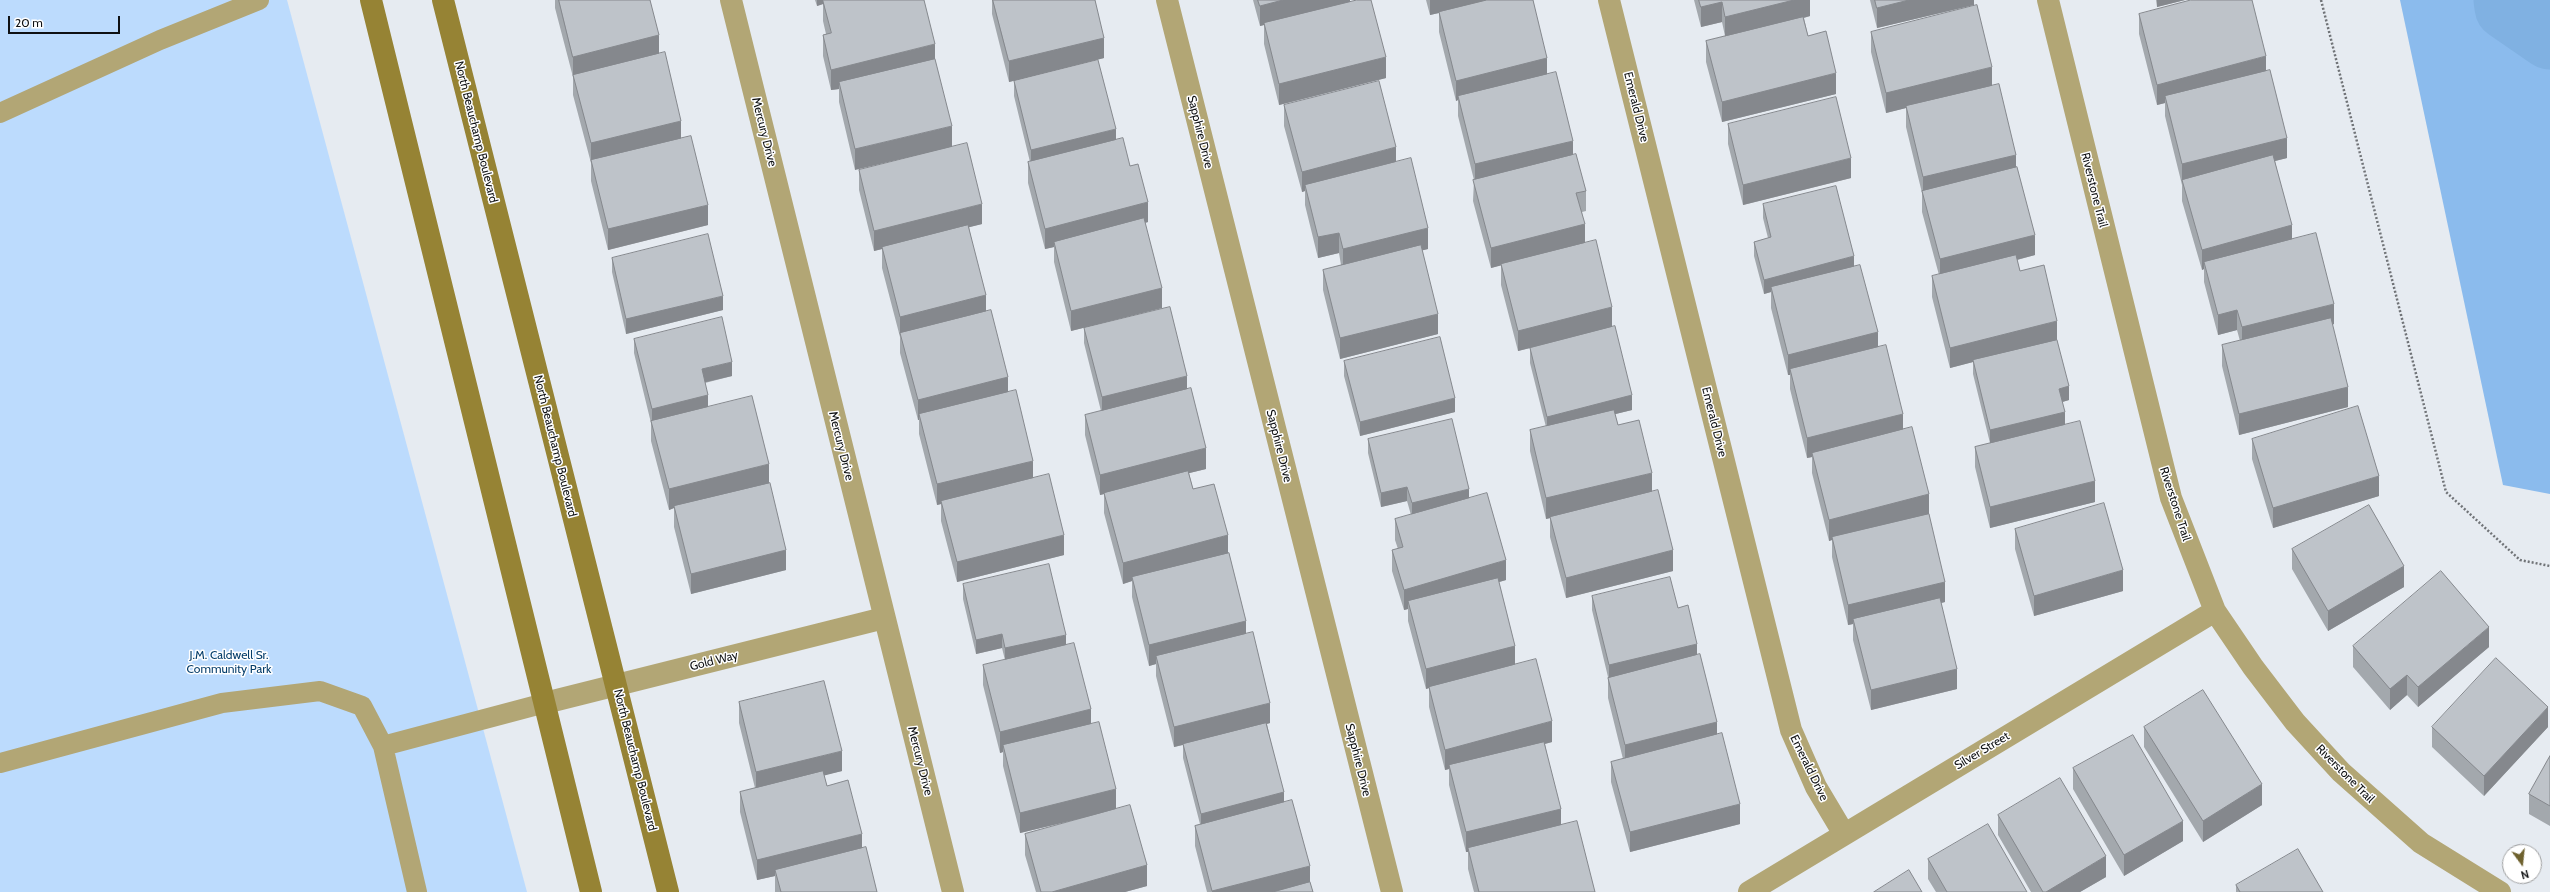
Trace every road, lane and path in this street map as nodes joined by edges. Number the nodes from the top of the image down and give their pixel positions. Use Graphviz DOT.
graph roads {
  1 [pos="259,0"];
  2 [pos="372,0"];
  3 [pos="443,0"];
  4 [pos="731,0"];
  5 [pos="1166,0"];
  6 [pos="1609,0"];
  7 [pos="2048,0"];
  8 [pos="2321,0"];
  9 [pos="0,113"];
  10 [pos="2550,566"];
  11 [pos="2215,611"];
  12 [pos="884,618"];
  13 [pos="616,686"];
  14 [pos="544,703"];
  15 [pos="383,746"];
  16 [pos="0,763"];
  17 [pos="1844,834"];
  18 [pos="2476,886"];
  19 [pos="418,892"];
  20 [pos="591,892"];
  21 [pos="668,892"];
  22 [pos="953,892"];
  23 [pos="1392,892"];
  24 [pos="1749,892"];
  25 [pos="2500,892"];
  1 -- 9 [label="lane"];
  2 -- 14 [label="street"];
  3 -- 13 [label="street, North Beauchamp Boulevard"];
  4 -- 12 [label="street, Mercury Drive"];
  5 -- 23 [label="street, Sapphire Drive"];
  6 -- 17 [label="street, Emerald Drive"];
  7 -- 11 [label="street, Riverstone Trail"];
  8 -- 10 [label="path"];
  11 -- 17 [label="street, Silver Street"];
  11 -- 18 [label="street, Riverstone Trail"];
  12 -- 13 [label="street, Gold Way"];
  12 -- 22 [label="street, Mercury Drive"];
  13 -- 14 [label="street, Gold Way"];
  13 -- 21 [label="street, North Beauchamp Boulevard"];
  14 -- 15 [label="lane"];
  14 -- 20 [label="street"];
  15 -- 16 [label="lane"];
  15 -- 19 [label="lane"];
  17 -- 24 [label="street, Silver Street"];
  18 -- 25 [label="street, Riverstone Trail"];
}
